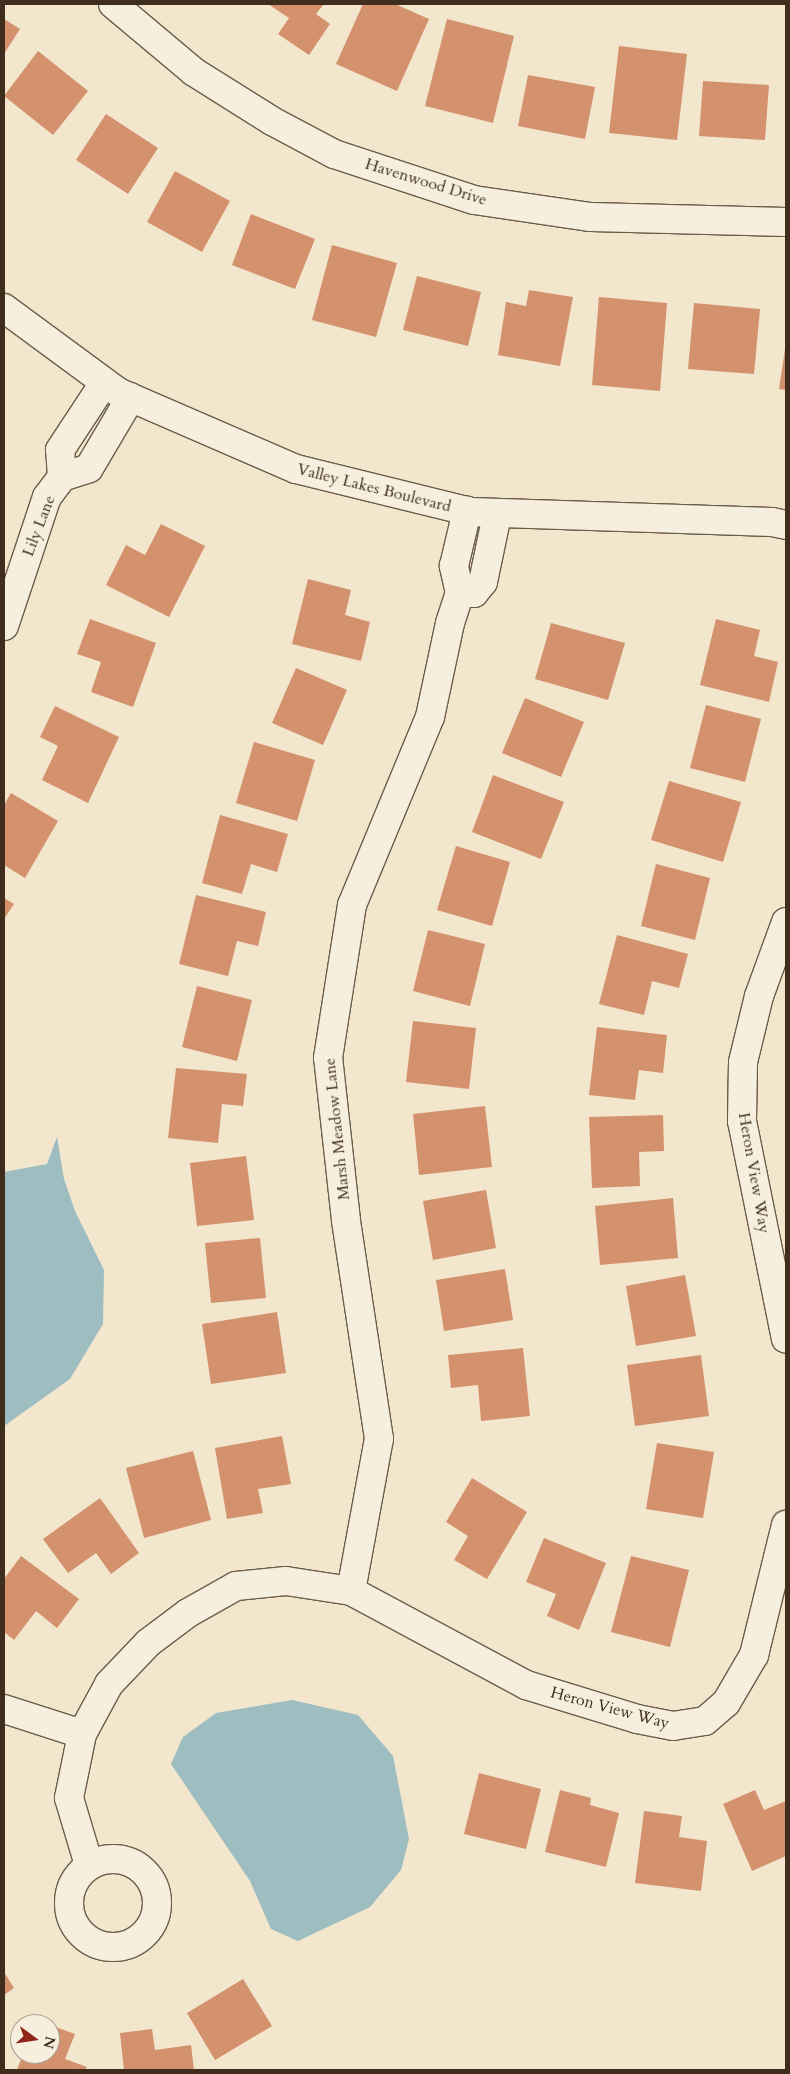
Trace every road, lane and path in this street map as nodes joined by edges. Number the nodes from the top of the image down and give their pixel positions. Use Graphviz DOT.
graph roads {
  1 [pos="113,4"];
  2 [pos="786,222"];
  3 [pos="4,308"];
  4 [pos="104,383"];
  5 [pos="131,397"];
  6 [pos="62,477"];
  7 [pos="467,511"];
  8 [pos="497,515"];
  9 [pos="786,525"];
  10 [pos="460,593"];
  11 [pos="4,626"];
  12 [pos="786,922"];
  13 [pos="779,1265"];
  14 [pos="786,1339"];
  15 [pos="786,1525"];
  16 [pos="351,1591"];
  17 [pos="4,1709"];
  18 [pos="82,1734"];
  19 [pos="89,1865"];
  1 -- 2 [label="street, Havenwood Drive"];
  3 -- 4 [label="street, Valley Lakes Boulevard"];
  4 -- 5 [label="street, Valley Lakes Boulevard"];
  4 -- 6 [label="street"];
  5 -- 6 [label="street, Lily Lane"];
  5 -- 7 [label="street, Valley Lakes Boulevard"];
  6 -- 11 [label="street, Lily Lane"];
  7 -- 8 [label="street, Valley Lakes Boulevard"];
  7 -- 10 [label="street"];
  8 -- 9 [label="street, Valley Lakes Boulevard"];
  8 -- 10 [label="street"];
  10 -- 16 [label="street, Marsh Meadow Lane"];
  12 -- 13 [label="street, Heron View Way"];
  13 -- 14 [label="street, Heron View Way"];
  15 -- 16 [label="street, Heron View Way"];
  16 -- 18 [label="street, Heron View Way"];
  17 -- 18 [label="street"];
  18 -- 19 [label="street, Heron View Way"];
}
